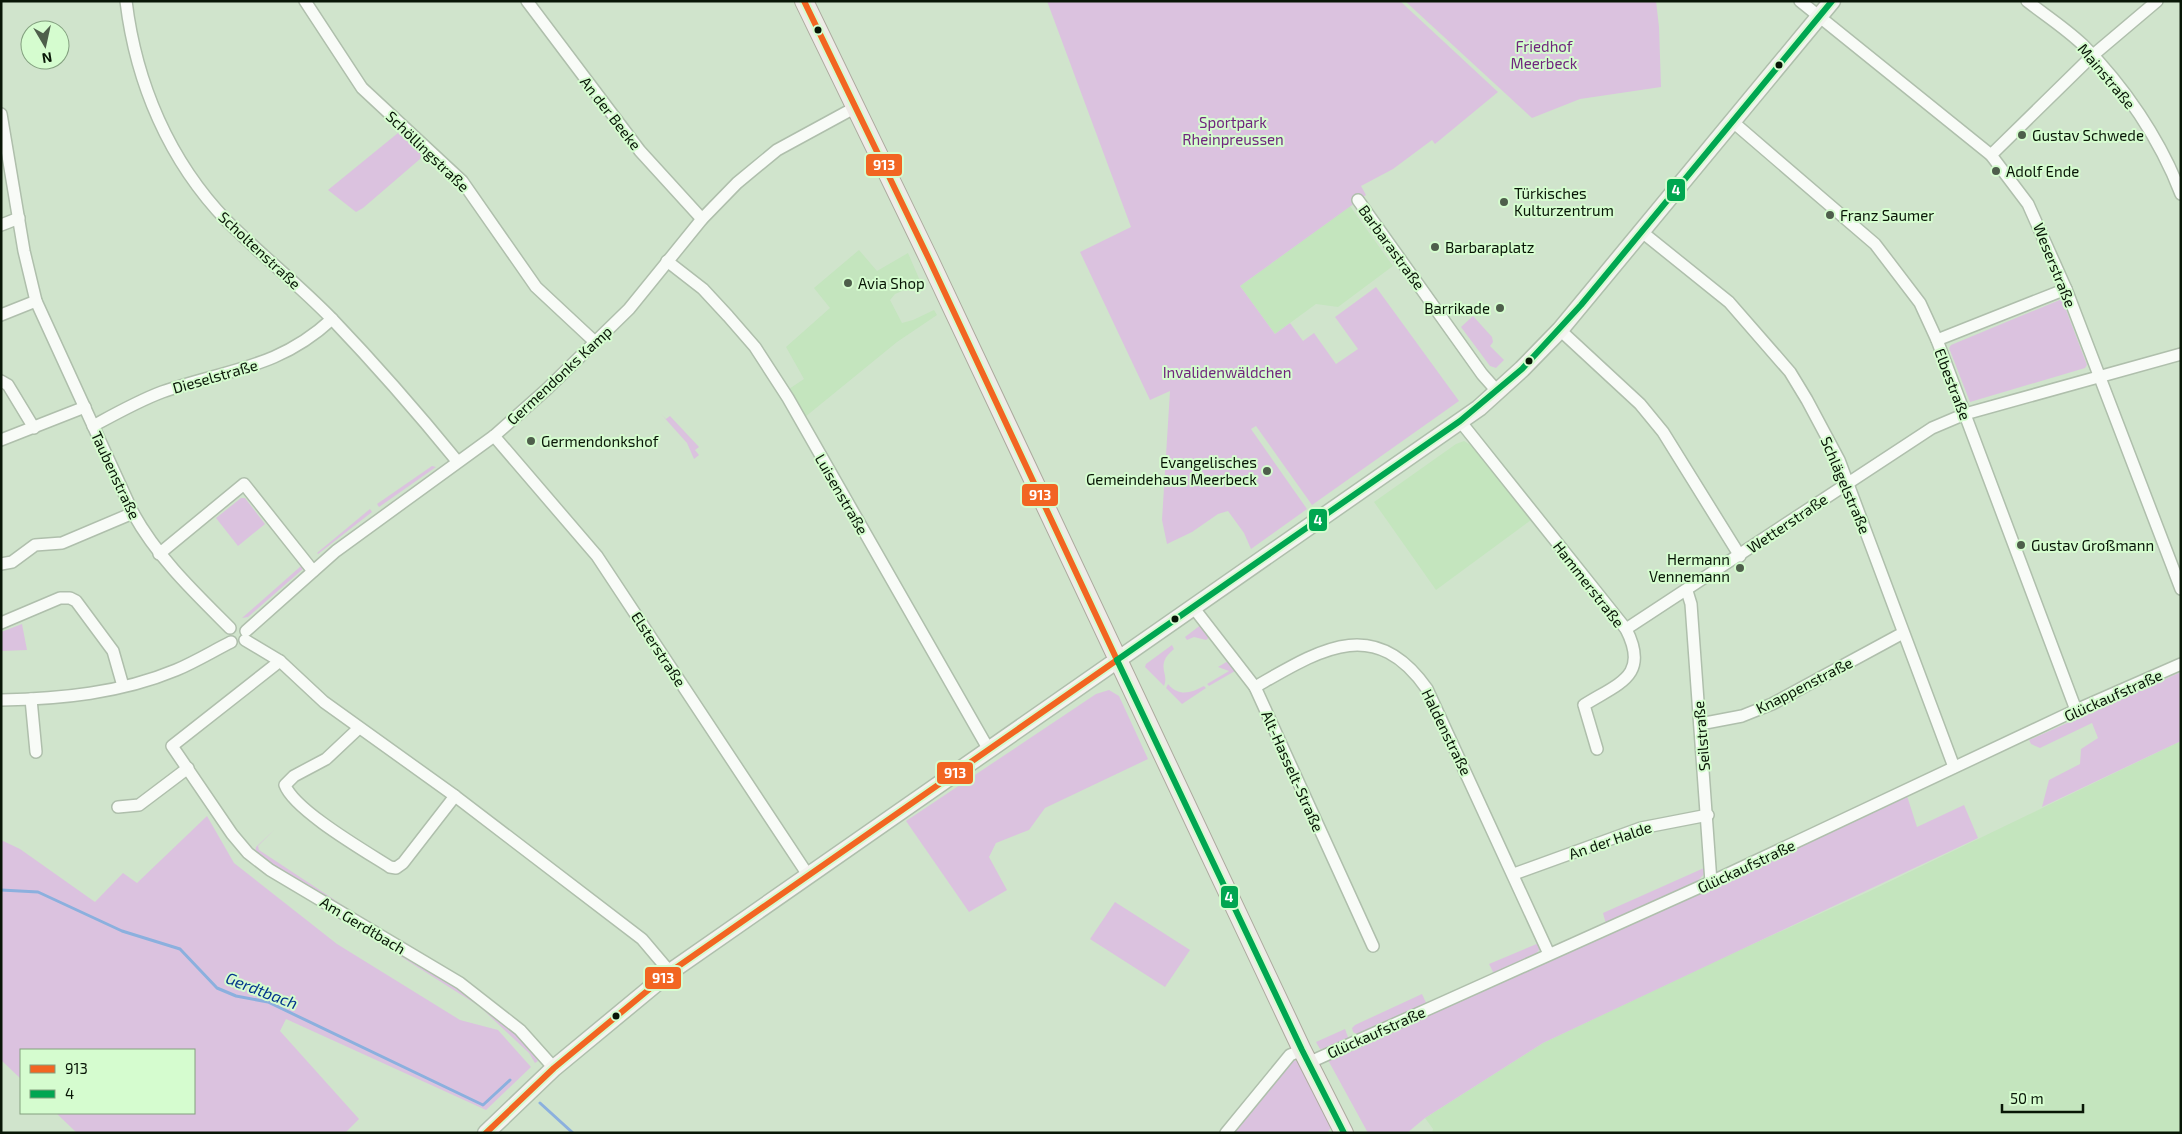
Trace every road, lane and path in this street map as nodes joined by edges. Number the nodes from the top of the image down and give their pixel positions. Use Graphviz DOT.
graph roads {
  1 [pos="126,1"];
  2 [pos="305,1"];
  3 [pos="527,1"];
  4 [pos="804,1"];
  5 [pos="1800,1"];
  6 [pos="1832,1"];
  7 [pos="2027,1"];
  8 [pos="2157,1"];
  9 [pos="1820,18"];
  10 [pos="2092,56"];
  11 [pos="856,107"];
  12 [pos="1,114"];
  13 [pos="1734,122"];
  14 [pos="1991,156"];
  15 [pos="2181,194"];
  16 [pos="1358,200"];
  17 [pos="19,218"];
  18 [pos="702,219"];
  19 [pos="1,225"];
  20 [pos="1642,232"];
  21 [pos="667,261"];
  22 [pos="2066,289"];
  23 [pos="36,300"];
  24 [pos="1,315"];
  25 [pos="332,319"];
  26 [pos="1560,330"];
  27 [pos="1937,340"];
  28 [pos="595,342"];
  29 [pos="2181,354"];
  30 [pos="2099,376"];
  31 [pos="1,381"];
  32 [pos="1497,391"];
  33 [pos="84,407"];
  34 [pos="1965,414"];
  35 [pos="1460,422"];
  36 [pos="93,426"];
  37 [pos="34,428"];
  38 [pos="494,436"];
  39 [pos="1,440"];
  40 [pos="457,462"];
  41 [pos="1848,482"];
  42 [pos="133,513"];
  43 [pos="159,554"];
  44 [pos="1740,556"];
  45 [pos="1,564"];
  46 [pos="313,571"];
  47 [pos="2181,590"];
  48 [pos="1687,591"];
  49 [pos="1193,607"];
  50 [pos="1,622"];
  51 [pos="230,628"];
  52 [pos="1626,629"];
  53 [pos="1903,633"];
  54 [pos="246,635"];
  55 [pos="231,642"];
  56 [pos="1117,660"];
  57 [pos="280,661"];
  58 [pos="2181,664"];
  59 [pos="123,686"];
  60 [pos="1255,687"];
  61 [pos="31,699"];
  62 [pos="1,700"];
  63 [pos="2076,710"];
  64 [pos="1700,724"];
  65 [pos="359,728"];
  66 [pos="1597,749"];
  67 [pos="988,750"];
  68 [pos="36,752"];
  69 [pos="1954,767"];
  70 [pos="188,768"];
  71 [pos="456,796"];
  72 [pos="118,807"];
  73 [pos="1708,815"];
  74 [pos="1514,874"];
  75 [pos="808,875"];
  76 [pos="1711,882"];
  77 [pos="1373,946"];
  78 [pos="1549,954"];
  79 [pos="670,972"];
  80 [pos="1305,1056"];
  81 [pos="554,1068"];
  82 [pos="486,1133"];
  83 [pos="1226,1133"];
  84 [pos="1344,1133"];
  1 -- 25 [label="street, Scholtenstraße"];
  2 -- 28 [label="street, Schöllingstraße"];
  3 -- 18 [label="street, An der Beeke"];
  4 -- 11 [label="main road"];
  5 -- 9 [label="street, Weserstraße"];
  6 -- 9 [label="main road"];
  7 -- 10 [label="street, Mainstraße"];
  8 -- 10 [label="street"];
  9 -- 13 [label="main road"];
  9 -- 14 [label="street, Weserstraße"];
  10 -- 14 [label="street"];
  10 -- 15 [label="street, Mainstraße"];
  11 -- 18 [label="street, Germendonks Kamp"];
  11 -- 56 [label="main road"];
  12 -- 17 [label="street, Taubenstraße"];
  13 -- 20 [label="main road"];
  13 -- 27 [label="street, Elbestraße"];
  14 -- 22 [label="street, Weserstraße"];
  16 -- 32 [label="street, Barbarastraße"];
  17 -- 19 [label="street"];
  17 -- 23 [label="street, Taubenstraße"];
  18 -- 21 [label="street, Germendonks Kamp"];
  20 -- 26 [label="main road"];
  20 -- 41 [label="street, Schlägelstraße"];
  21 -- 28 [label="street, Germendonks Kamp"];
  21 -- 67 [label="street, Luisenstraße"];
  22 -- 27 [label="street"];
  22 -- 30 [label="street, Weserstraße"];
  23 -- 24 [label="street"];
  23 -- 33 [label="street, Taubenstraße"];
  25 -- 36 [label="street, Dieselstraße"];
  25 -- 40 [label="street, Scholtenstraße"];
  26 -- 32 [label="main road"];
  26 -- 44 [label="street"];
  27 -- 34 [label="street, Elbestraße"];
  28 -- 38 [label="street, Germendonks Kamp"];
  29 -- 30 [label="street, Wetterstraße"];
  30 -- 34 [label="street, Wetterstraße"];
  30 -- 47 [label="street, Weserstraße"];
  31 -- 37 [label="street"];
  32 -- 35 [label="main road"];
  33 -- 36 [label="street, Taubenstraße"];
  33 -- 37 [label="street"];
  34 -- 41 [label="street, Wetterstraße"];
  34 -- 63 [label="street, Elbestraße"];
  35 -- 49 [label="main road"];
  35 -- 52 [label="street, Hammerstraße"];
  36 -- 42 [label="street, Taubenstraße"];
  37 -- 39 [label="street"];
  38 -- 40 [label="street, Germendonks Kamp"];
  38 -- 75 [label="street, Elsterstraße"];
  40 -- 46 [label="street, Germendonks Kamp"];
  41 -- 44 [label="street, Wetterstraße"];
  41 -- 53 [label="street, Schlägelstraße"];
  42 -- 43 [label="street, Taubenstraße"];
  42 -- 45 [label="street"];
  43 -- 46 [label="street"];
  43 -- 51 [label="street, Taubenstraße"];
  44 -- 48 [label="street, Wetterstraße"];
  46 -- 54 [label="street, Germendonks Kamp"];
  48 -- 52 [label="street, Wetterstraße"];
  48 -- 64 [label="street, Seilstraße"];
  49 -- 56 [label="main road"];
  49 -- 60 [label="street, Alt-Hasselt-Straße"];
  50 -- 59 [label="street"];
  51 -- 54 [label="street"];
  51 -- 55 [label="street"];
  52 -- 66 [label="street, Hammerstraße"];
  53 -- 64 [label="street, Knappenstraße"];
  53 -- 69 [label="street, Schlägelstraße"];
  54 -- 55 [label="street"];
  54 -- 57 [label="street"];
  55 -- 59 [label="street"];
  56 -- 67 [label="main road"];
  56 -- 80 [label="main road"];
  57 -- 65 [label="street"];
  57 -- 70 [label="street, Am Gerdtbach"];
  58 -- 63 [label="street, Glückaufstraße"];
  59 -- 61 [label="street"];
  60 -- 74 [label="street, Haldenstraße"];
  60 -- 77 [label="street, Alt-Hasselt-Straße"];
  61 -- 62 [label="street"];
  61 -- 68 [label="street"];
  63 -- 69 [label="street, Glückaufstraße"];
  64 -- 73 [label="street, Seilstraße"];
  65 -- 71 [label="street"];
  65 -- 71 [label="street"];
  67 -- 75 [label="main road"];
  69 -- 76 [label="street, Glückaufstraße"];
  70 -- 72 [label="street"];
  70 -- 81 [label="street, Am Gerdtbach"];
  71 -- 79 [label="street"];
  73 -- 74 [label="street, An der Halde"];
  73 -- 76 [label="street, Seilstraße"];
  74 -- 78 [label="street, Haldenstraße"];
  75 -- 79 [label="main road"];
  76 -- 78 [label="street, Glückaufstraße"];
  78 -- 80 [label="street, Glückaufstraße"];
  79 -- 81 [label="main road"];
  80 -- 83 [label="street, Glückaufstraße"];
  80 -- 84 [label="main road"];
  81 -- 82 [label="main road"];
}
